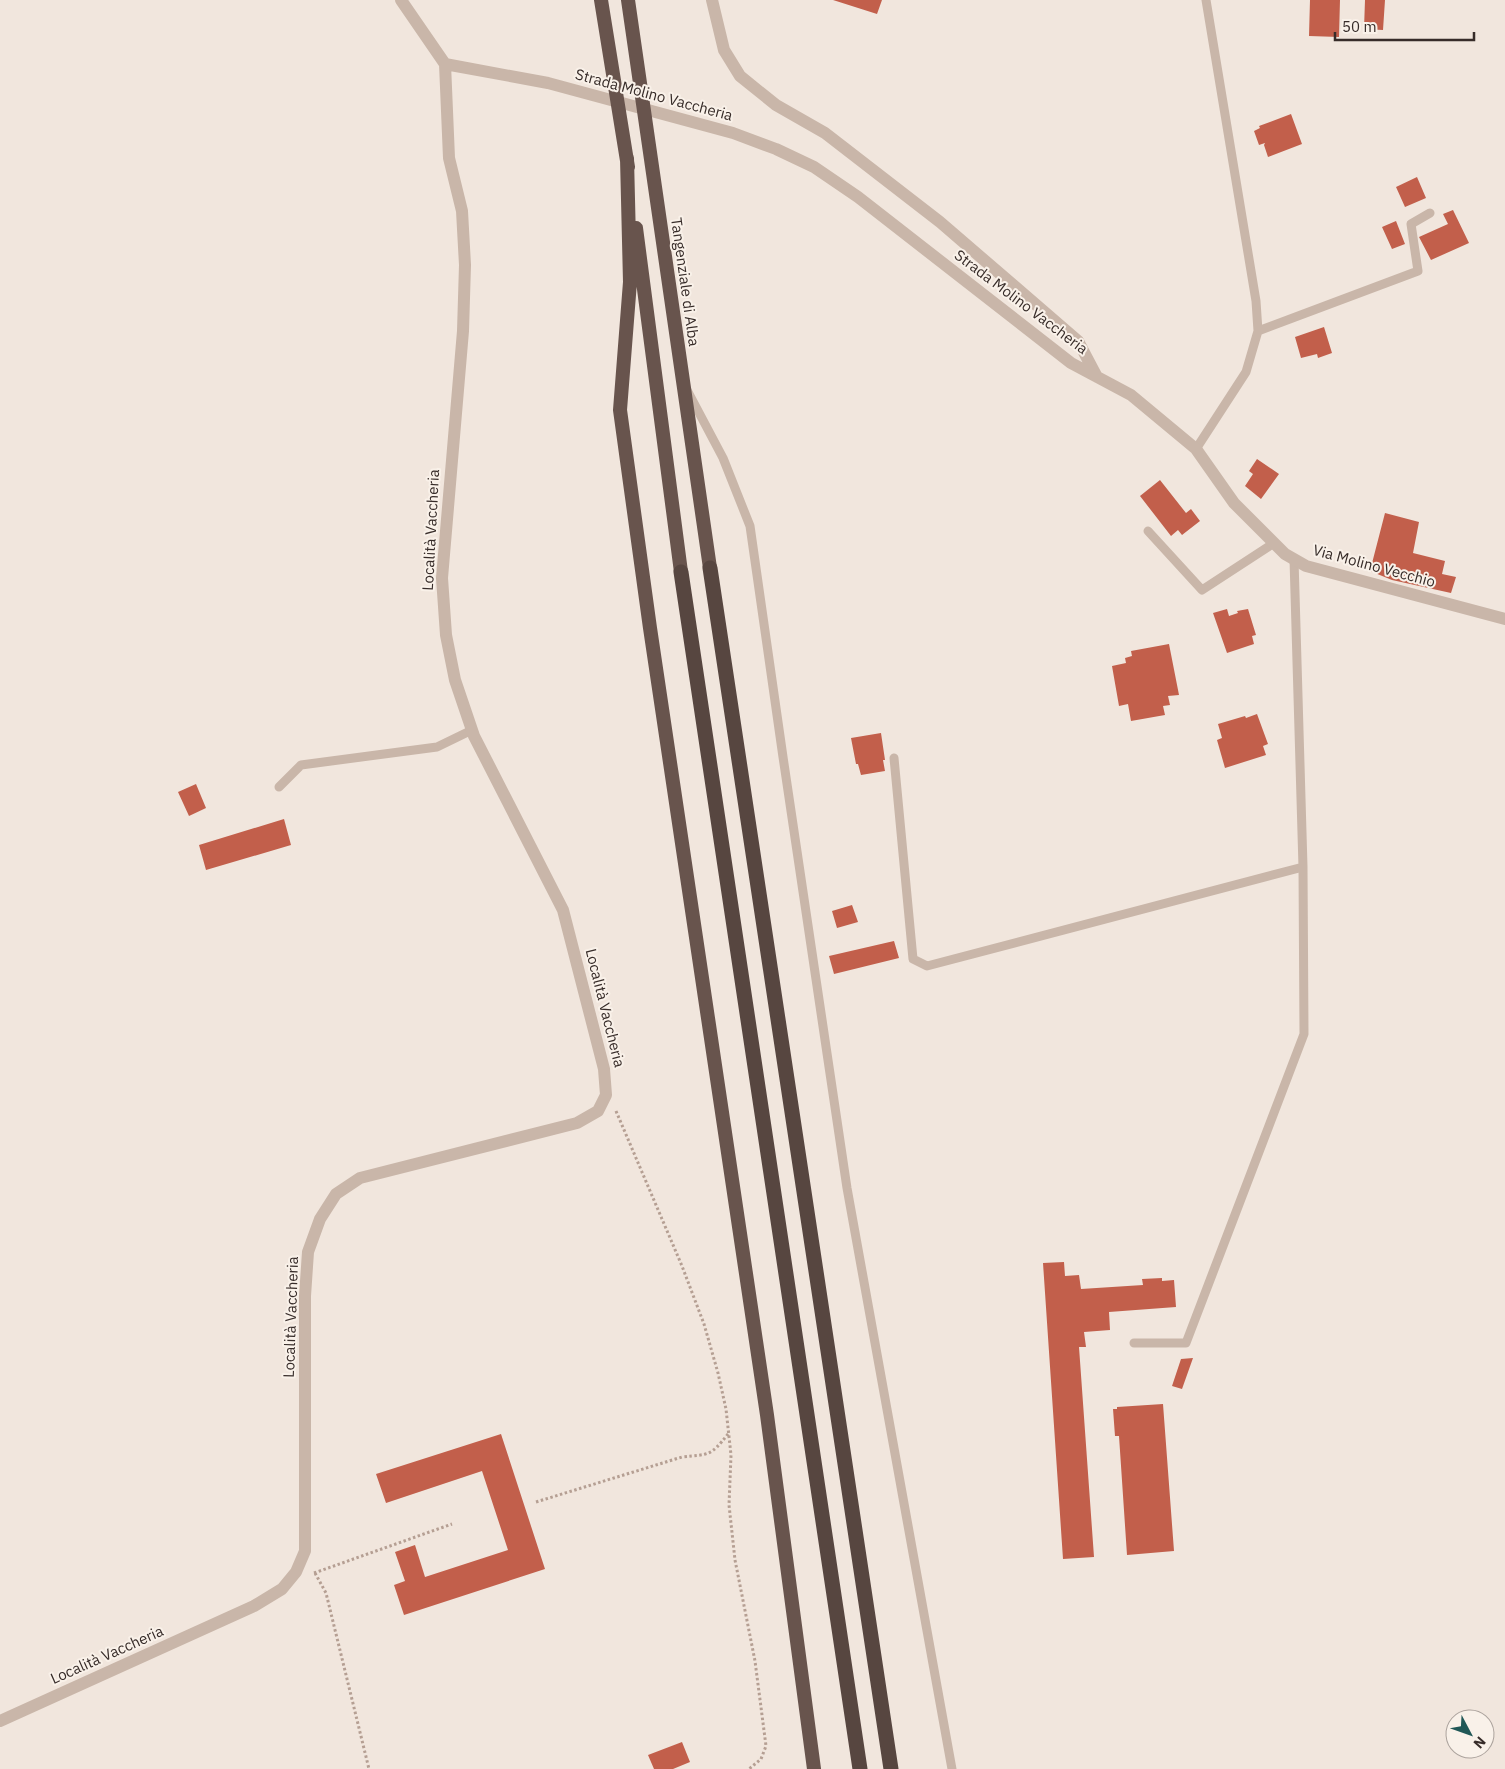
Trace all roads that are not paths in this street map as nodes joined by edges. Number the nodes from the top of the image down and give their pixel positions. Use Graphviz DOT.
graph roads {
  1 [pos="401,0"];
  2 [pos="601,0"];
  3 [pos="628,0"];
  4 [pos="712,0"];
  5 [pos="1206,0"];
  6 [pos="445,64"];
  7 [pos="627,158"];
  8 [pos="1430,213"];
  9 [pos="1258,331"];
  10 [pos="1098,377"];
  11 [pos="682,380"];
  12 [pos="1196,449"];
  13 [pos="1148,531"];
  14 [pos="1274,543"];
  15 [pos="1294,559"];
  16 [pos="710,568"];
  17 [pos="681,572"];
  18 [pos="1505,618"];
  19 [pos="472,730"];
  20 [pos="894,758"];
  21 [pos="279,788"];
  22 [pos="1303,867"];
  23 [pos="1134,1343"];
  24 [pos="0,1721"];
  25 [pos="814,1769"];
  26 [pos="860,1769"];
  27 [pos="891,1769"];
  28 [pos="952,1769"];
  1 -- 6 [label="street"];
  2 -- 7 [label="highway"];
  3 -- 11 [label="highway, Tangenziale di Alba"];
  4 -- 10 [label="street, Strada Molino Vaccheria"];
  5 -- 9 [label="lane"];
  6 -- 10 [label="street, Strada Molino Vaccheria"];
  6 -- 19 [label="street, Località Vaccheria"];
  7 -- 17 [label="highway"];
  7 -- 25 [label="highway"];
  8 -- 9 [label="lane"];
  9 -- 12 [label="lane"];
  10 -- 12 [label="street, Via Molino Vecchio"];
  11 -- 16 [label="highway, Tangenziale di Alba"];
  11 -- 28 [label="lane"];
  12 -- 14 [label="street, Via Molino Vecchio"];
  13 -- 14 [label="lane"];
  14 -- 15 [label="street, Via Molino Vecchio"];
  15 -- 18 [label="street, Via Molino Vecchio"];
  15 -- 22 [label="lane"];
  16 -- 27 [label="highway"];
  17 -- 26 [label="highway"];
  19 -- 21 [label="lane"];
  19 -- 24 [label="street, Località Vaccheria"];
  20 -- 22 [label="lane"];
  22 -- 23 [label="lane"];
}
